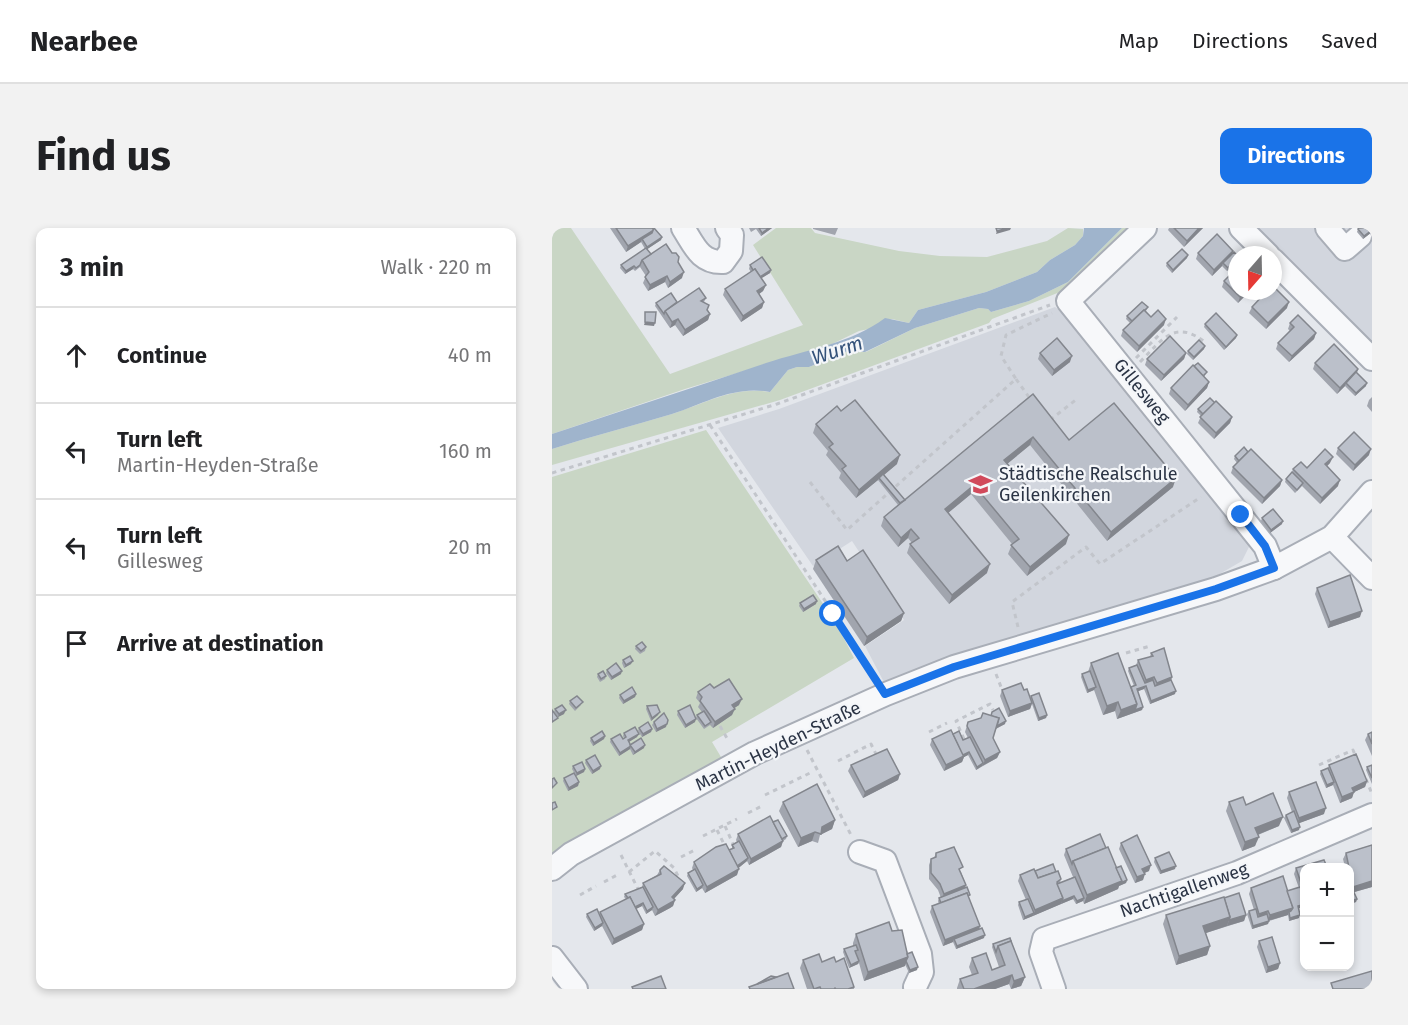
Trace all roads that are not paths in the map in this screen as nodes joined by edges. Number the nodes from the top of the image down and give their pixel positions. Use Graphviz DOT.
graph roads {
  1 [pos="683,228"];
  2 [pos="727,228"];
  3 [pos="1145,228"];
  4 [pos="1327,228"];
  5 [pos="1360,236"];
  6 [pos="1282,269"];
  7 [pos="1372,359"];
  8 [pos="1372,492"];
  9 [pos="1332,537"];
  10 [pos="1274,568"];
  11 [pos="1372,578"];
  12 [pos="1372,815"];
  13 [pos="860,852"];
  14 [pos="552,869"];
  15 [pos="552,958"];
  16 [pos="911,988"];
  17 [pos="576,989"];
  18 [pos="1054,989"];
  1 -- 2 [label="street"];
  3 -- 10 [label="street, Gillesweg"];
  4 -- 5 [label="street"];
  6 -- 7 [label="street"];
  8 -- 9 [label="street, Martin-Heyden-Straße"];
  9 -- 10 [label="street, Martin-Heyden-Straße"];
  9 -- 11 [label="street"];
  10 -- 14 [label="street, Martin-Heyden-Straße"];
  12 -- 18 [label="street, Nachtigallenweg"];
  13 -- 16 [label="street"];
  15 -- 17 [label="street"];
}
